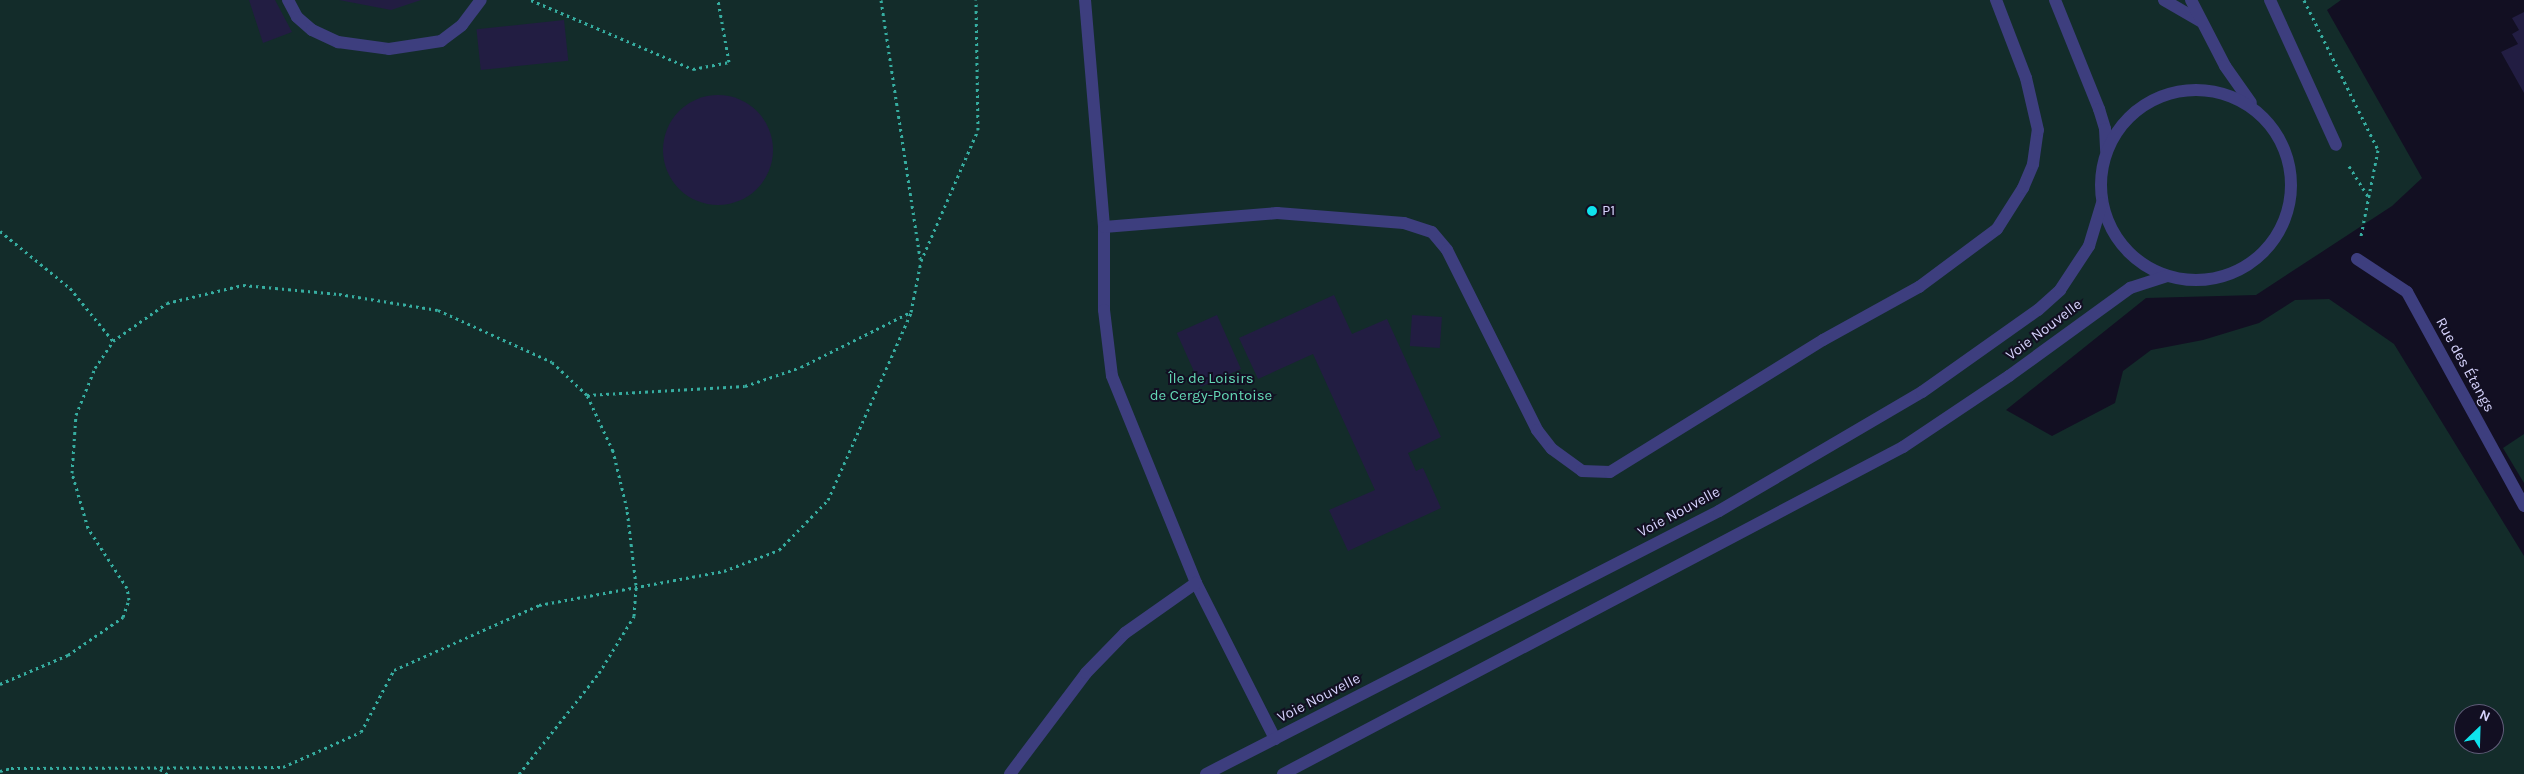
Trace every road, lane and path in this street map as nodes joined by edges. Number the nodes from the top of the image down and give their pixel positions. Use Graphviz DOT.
graph roads {
  1 [pos="288,0"];
  2 [pos="481,0"];
  3 [pos="531,0"];
  4 [pos="718,0"];
  5 [pos="881,0"];
  6 [pos="976,0"];
  7 [pos="1085,0"];
  8 [pos="1996,0"];
  9 [pos="2164,0"];
  10 [pos="2175,0"];
  11 [pos="2184,0"];
  12 [pos="2191,0"];
  13 [pos="2197,0"];
  14 [pos="2270,0"];
  15 [pos="2057,1"];
  16 [pos="2200,21"];
  17 [pos="2260,115"];
  18 [pos="2336,145"];
  19 [pos="2106,154"];
  20 [pos="2369,197"];
  21 [pos="2102,203"];
  22 [pos="1104,227"];
  23 [pos="0,231"];
  24 [pos="2357,259"];
  25 [pos="921,261"];
  26 [pos="2167,276"];
  27 [pos="911,312"];
  28 [pos="113,341"];
  29 [pos="587,395"];
  30 [pos="2524,506"];
  31 [pos="1196,583"];
  32 [pos="636,585"];
  33 [pos="0,684"];
  34 [pos="1275,739"];
  35 [pos="159,768"];
  36 [pos="0,771"];
  37 [pos="167,774"];
  38 [pos="518,774"];
  39 [pos="1010,774"];
  40 [pos="1206,774"];
  41 [pos="1283,774"];
  1 -- 2 [label="street"];
  3 -- 4 [label="path"];
  5 -- 25 [label="path"];
  6 -- 25 [label="path"];
  7 -- 22 [label="street"];
  8 -- 22 [label="street"];
  9 -- 16 [label="street"];
  10 -- 16 [label="street"];
  11 -- 16 [label="street"];
  12 -- 16 [label="street"];
  13 -- 16 [label="street"];
  14 -- 18 [label="street"];
  15 -- 19 [label="street"];
  16 -- 17 [label="street"];
  17 -- 19 [label="street"];
  17 -- 26 [label="street"];
  18 -- 20 [label="path"];
  19 -- 21 [label="street"];
  21 -- 26 [label="street"];
  21 -- 34 [label="street, Voie Nouvelle"];
  22 -- 31 [label="street"];
  23 -- 28 [label="path"];
  24 -- 30 [label="street, Rue des Étangs"];
  25 -- 27 [label="path"];
  26 -- 41 [label="street, Voie Nouvelle"];
  27 -- 29 [label="path"];
  27 -- 32 [label="path"];
  28 -- 29 [label="path"];
  28 -- 33 [label="path"];
  29 -- 32 [label="path"];
  31 -- 34 [label="street"];
  31 -- 39 [label="street"];
  32 -- 35 [label="path"];
  32 -- 38 [label="path"];
  34 -- 40 [label="street, Voie Nouvelle"];
  35 -- 36 [label="path"];
  35 -- 37 [label="path"];
}
